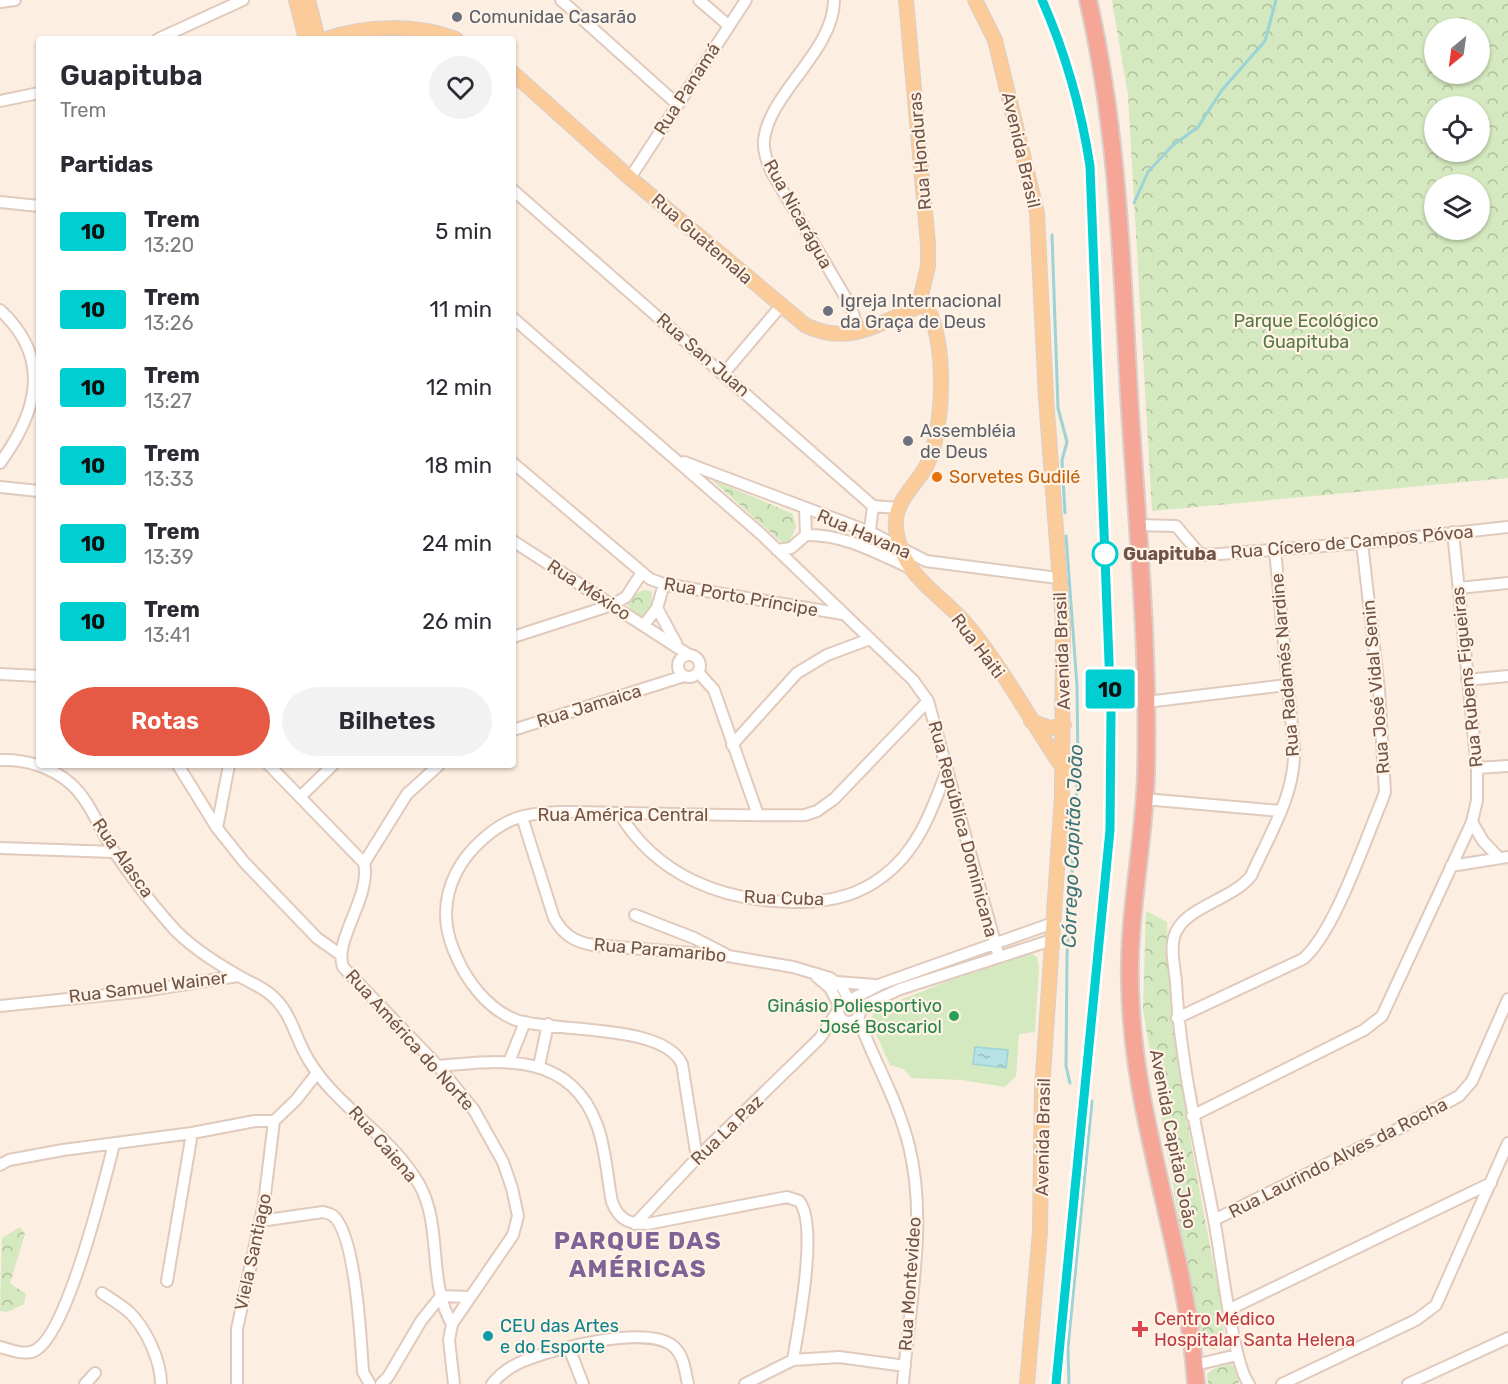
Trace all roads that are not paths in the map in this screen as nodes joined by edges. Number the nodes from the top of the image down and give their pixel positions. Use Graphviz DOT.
graph roads {
  1 [pos="15,0"];
  2 [pos="243,0"];
  3 [pos="296,0"];
  4 [pos="308,0"];
  5 [pos="561,0"];
  6 [pos="699,0"];
  7 [pos="746,0"];
  8 [pos="834,0"];
  9 [pos="906,0"];
  10 [pos="975,0"];
  11 [pos="1086,1"];
  12 [pos="0,2"];
  13 [pos="728,25"];
  14 [pos="165,36"];
  15 [pos="305,36"];
  16 [pos="317,36"];
  17 [pos="336,36"];
  18 [pos="441,36"];
  19 [pos="516,76"];
  20 [pos="36,94"];
  21 [pos="0,101"];
  22 [pos="677,104"];
  23 [pos="630,178"];
  24 [pos="516,193"];
  25 [pos="0,202"];
  26 [pos="36,206"];
  27 [pos="921,306"];
  28 [pos="780,307"];
  29 [pos="0,310"];
  30 [pos="516,321"];
  31 [pos="859,331"];
  32 [pos="724,373"];
  33 [pos="676,459"];
  34 [pos="0,463"];
  35 [pos="516,466"];
  36 [pos="0,487"];
  37 [pos="36,491"];
  38 [pos="873,506"];
  39 [pos="897,508"];
  40 [pos="805,509"];
  41 [pos="1137,525"];
  42 [pos="1508,527"];
  43 [pos="870,532"];
  44 [pos="1453,532"];
  45 [pos="806,535"];
  46 [pos="516,543"];
  47 [pos="1362,543"];
  48 [pos="900,546"];
  49 [pos="791,548"];
  50 [pos="867,548"];
  51 [pos="777,550"];
  52 [pos="1275,550"];
  53 [pos="790,563"];
  54 [pos="908,567"];
  55 [pos="641,574"];
  56 [pos="1058,578"];
  57 [pos="664,584"];
  58 [pos="1508,584"];
  59 [pos="1459,588"];
  60 [pos="612,605"];
  61 [pos="657,608"];
  62 [pos="843,614"];
  63 [pos="644,625"];
  64 [pos="516,636"];
  65 [pos="666,639"];
  66 [pos="870,639"];
  67 [pos="678,645"];
  68 [pos="689,655"];
  69 [pos="678,663"];
  70 [pos="698,672"];
  71 [pos="0,674"];
  72 [pos="36,676"];
  73 [pos="684,676"];
  74 [pos="1508,676"];
  75 [pos="1467,680"];
  76 [pos="666,682"];
  77 [pos="1286,685"];
  78 [pos="928,700"];
  79 [pos="1147,702"];
  80 [pos="1031,722"];
  81 [pos="1064,725"];
  82 [pos="516,729"];
  83 [pos="732,745"];
  84 [pos="0,760"];
  85 [pos="36,765"];
  86 [pos="1508,766"];
  87 [pos="44,768"];
  88 [pos="180,768"];
  89 [pos="228,768"];
  90 [pos="272,768"];
  91 [pos="330,768"];
  92 [pos="436,768"];
  93 [pos="1063,768"];
  94 [pos="1477,768"];
  95 [pos="947,770"];
  96 [pos="301,796"];
  97 [pos="1144,799"];
  98 [pos="1280,811"];
  99 [pos="619,813"];
  100 [pos="758,815"];
  101 [pos="522,817"];
  102 [pos="1472,822"];
  103 [pos="217,828"];
  104 [pos="0,848"];
  105 [pos="114,852"];
  106 [pos="1504,858"];
  107 [pos="364,863"];
  108 [pos="1451,866"];
  109 [pos="635,915"];
  110 [pos="1053,923"];
  111 [pos="1052,940"];
  112 [pos="995,944"];
  113 [pos="341,956"];
  114 [pos="728,956"];
  115 [pos="999,957"];
  116 [pos="809,972"];
  117 [pos="238,976"];
  118 [pos="836,982"];
  119 [pos="881,984"];
  120 [pos="1508,999"];
  121 [pos="844,1004"];
  122 [pos="0,1006"];
  123 [pos="853,1018"];
  124 [pos="1177,1018"];
  125 [pos="525,1022"];
  126 [pos="548,1024"];
  127 [pos="820,1038"];
  128 [pos="508,1062"];
  129 [pos="438,1066"];
  130 [pos="539,1066"];
  131 [pos="317,1072"];
  132 [pos="1192,1116"];
  133 [pos="274,1121"];
  134 [pos="192,1133"];
  135 [pos="1508,1143"];
  136 [pos="114,1144"];
  137 [pos="697,1158"];
  138 [pos="0,1165"];
  139 [pos="1491,1183"];
  140 [pos="1214,1220"];
  141 [pos="260,1221"];
  142 [pos="635,1224"];
  143 [pos="167,1281"];
  144 [pos="102,1293"];
  145 [pos="441,1296"];
  146 [pos="469,1297"];
  147 [pos="461,1308"];
  148 [pos="1230,1309"];
  149 [pos="452,1324"];
  150 [pos="1508,1338"];
  151 [pos="0,1347"];
  152 [pos="569,1348"];
  153 [pos="1238,1355"];
  154 [pos="793,1360"];
  155 [pos="1195,1365"];
  156 [pos="905,1366"];
  157 [pos="95,1373"];
  158 [pos="85,1384"];
  159 [pos="161,1384"];
  160 [pos="237,1384"];
  161 [pos="370,1384"];
  162 [pos="381,1384"];
  163 [pos="454,1384"];
  164 [pos="492,1384"];
  165 [pos="583,1384"];
  166 [pos="688,1384"];
  167 [pos="745,1384"];
  168 [pos="903,1384"];
  169 [pos="1027,1384"];
  170 [pos="1196,1384"];
  171 [pos="1249,1384"];
  172 [pos="1282,1384"];
  173 [pos="1408,1384"];
  1 -- 12 [label="street"];
  2 -- 14 [label="street"];
  3 -- 15 [label="main road"];
  4 -- 16 [label="main road"];
  5 -- 22 [label="street"];
  6 -- 13 [label="street"];
  7 -- 13 [label="street, Rua Panamá"];
  8 -- 31 [label="street, Rua Nicarágua"];
  9 -- 27 [label="main road, Rua Honduras"];
  10 -- 56 [label="main road, Avenida Brasil"];
  11 -- 41 [label="highway, Avenida Capitão João"];
  13 -- 22 [label="street, Rua Panamá"];
  17 -- 18 [label="main road"];
  19 -- 23 [label="main road, Rua Guatemala"];
  20 -- 21 [label="street"];
  22 -- 23 [label="street, Rua Panamá"];
  23 -- 28 [label="main road, Rua Guatemala"];
  24 -- 32 [label="street, Rua San Juan"];
  25 -- 26 [label="street"];
  27 -- 31 [label="main road, Rua Guatemala"];
  27 -- 39 [label="main road"];
  28 -- 31 [label="main road, Rua Guatemala"];
  28 -- 32 [label="street"];
  29 -- 34 [label="street"];
  30 -- 33 [label="street, Rua Havana"];
  32 -- 38 [label="street, Rua San Juan"];
  33 -- 40 [label="street, Rua Havana"];
  33 -- 51 [label="street, Rua Havana"];
  35 -- 55 [label="street, Rua Porto Príncipe"];
  36 -- 37 [label="street"];
  38 -- 39 [label="street"];
  38 -- 43 [label="street"];
  39 -- 48 [label="main road"];
  40 -- 43 [label="street, Rua Havana"];
  40 -- 45 [label="street"];
  41 -- 52 [label="street, Rua Cícero de Campos Póvoa"];
  41 -- 79 [label="highway, Avenida Capitão João"];
  42 -- 44 [label="street, Rua Cícero de Campos Póvoa"];
  43 -- 48 [label="street, Rua Havana"];
  43 -- 50 [label="street"];
  44 -- 47 [label="street, Rua Cícero de Campos Póvoa"];
  44 -- 59 [label="street, Rua Rubens Figueiras"];
  45 -- 49 [label="street, Rua Havana"];
  45 -- 50 [label="street, Rua Havana"];
  46 -- 60 [label="street, Rua México"];
  47 -- 52 [label="street, Rua Cícero de Campos Póvoa"];
  47 -- 124 [label="street, Rua José Vidal Senin"];
  48 -- 54 [label="main road, Rua Haiti"];
  48 -- 56 [label="street, Rua Havana"];
  49 -- 51 [label="street"];
  49 -- 53 [label="street"];
  50 -- 54 [label="street, Rua Havana"];
  51 -- 53 [label="street"];
  52 -- 77 [label="street, Rua Radamés Nardine"];
  53 -- 62 [label="street"];
  54 -- 80 [label="main road, Rua Haiti"];
  55 -- 57 [label="street, Rua Porto Príncipe"];
  55 -- 60 [label="street"];
  56 -- 81 [label="main road, Avenida Brasil"];
  57 -- 61 [label="street"];
  57 -- 62 [label="street, Rua Porto Príncipe"];
  58 -- 59 [label="street"];
  59 -- 75 [label="street, Rua Rubens Figueiras"];
  60 -- 63 [label="street, Rua México"];
  60 -- 64 [label="street"];
  61 -- 63 [label="street"];
  61 -- 67 [label="street"];
  62 -- 66 [label="street"];
  63 -- 65 [label="street, Rua México"];
  65 -- 67 [label="street, Rua México"];
  65 -- 69 [label="street, Rua México"];
  66 -- 78 [label="street"];
  66 -- 83 [label="street"];
  67 -- 68 [label="street, Rua México"];
  68 -- 69 [label="street"];
  68 -- 70 [label="street"];
  69 -- 73 [label="street"];
  69 -- 76 [label="street, Rua Jamaica"];
  70 -- 73 [label="street"];
  70 -- 83 [label="street"];
  71 -- 72 [label="street"];
  73 -- 76 [label="street, Rua Jamaica"];
  74 -- 75 [label="street"];
  75 -- 94 [label="street, Rua Rubens Figueiras"];
  76 -- 82 [label="street, Rua Jamaica"];
  77 -- 79 [label="street"];
  77 -- 98 [label="street, Rua Radamés Nardine"];
  78 -- 95 [label="street, Rua República Dominicana"];
  78 -- 100 [label="street, Rua América Central"];
  79 -- 97 [label="highway, Avenida Capitão João"];
  80 -- 81 [label="main road"];
  80 -- 93 [label="main road, Rua Haiti"];
  81 -- 93 [label="main road, Avenida Brasil"];
  83 -- 100 [label="street"];
  84 -- 85 [label="street, Rua Alasca"];
  86 -- 94 [label="street"];
  87 -- 105 [label="street, Rua Alasca"];
  88 -- 103 [label="street, Rua América do Norte"];
  89 -- 103 [label="street"];
  90 -- 96 [label="street"];
  91 -- 96 [label="street"];
  92 -- 107 [label="street"];
  93 -- 110 [label="main road, Avenida Brasil"];
  94 -- 102 [label="street, Rua Rubens Figueiras"];
  95 -- 99 [label="street, Rua Cuba"];
  95 -- 112 [label="street, Rua República Dominicana"];
  96 -- 107 [label="street"];
  97 -- 98 [label="street"];
  97 -- 155 [label="highway, Avenida Capitão João"];
  98 -- 124 [label="street, Rua Radamés Nardine"];
  99 -- 100 [label="street, Rua América Central"];
  99 -- 101 [label="street, Rua América Central"];
  101 -- 114 [label="street, Rua Paramaribo"];
  101 -- 125 [label="street, Rua América Central"];
  102 -- 106 [label="street"];
  102 -- 108 [label="street, Rua Rubens Figueiras"];
  103 -- 113 [label="street, Rua América do Norte"];
  104 -- 105 [label="street"];
  105 -- 117 [label="street, Rua Alasca"];
  106 -- 108 [label="street"];
  107 -- 113 [label="street"];
  108 -- 132 [label="street, Rua Rubens Figueiras"];
  109 -- 114 [label="street"];
  110 -- 111 [label="main road, Avenida Brasil"];
  110 -- 112 [label="street, Rua La Paz"];
  111 -- 115 [label="street, Rua La Paz"];
  111 -- 169 [label="main road, Avenida Brasil"];
  112 -- 115 [label="street, Rua República Dominicana"];
  112 -- 119 [label="street, Rua La Paz"];
  113 -- 129 [label="street, Rua América do Norte"];
  114 -- 116 [label="street, Rua Paramaribo"];
  115 -- 123 [label="street, Rua La Paz"];
  116 -- 118 [label="street, Rua Paramaribo"];
  116 -- 121 [label="street, Rua Paramaribo"];
  117 -- 122 [label="street, Rua Samuel Wainer"];
  117 -- 131 [label="street, Rua Samuel Wainer"];
  118 -- 119 [label="street, Rua Paramaribo"];
  118 -- 121 [label="street"];
  119 -- 121 [label="street, Rua La Paz"];
  120 -- 140 [label="street, Rua Laurindo Alves da Rocha"];
  121 -- 123 [label="street"];
  121 -- 123 [label="street"];
  121 -- 127 [label="street, Rua La Paz"];
  123 -- 127 [label="street, Rua La Paz"];
  123 -- 156 [label="street, Rua Montevideo"];
  124 -- 132 [label="street, Rua Radamés Nardine"];
  125 -- 126 [label="street, Rua América Central"];
  125 -- 128 [label="street"];
  126 -- 130 [label="street"];
  126 -- 137 [label="street, Rua América Central"];
  127 -- 137 [label="street, Rua La Paz"];
  128 -- 129 [label="street"];
  128 -- 130 [label="street"];
  129 -- 146 [label="street, Rua América do Norte"];
  130 -- 142 [label="street"];
  131 -- 133 [label="street"];
  131 -- 145 [label="street, Rua Caiena"];
  132 -- 140 [label="street, Rua Radamés Nardine"];
  133 -- 134 [label="street"];
  133 -- 141 [label="street, Viela Santiago"];
  134 -- 136 [label="street"];
  134 -- 143 [label="street"];
  135 -- 139 [label="street"];
  136 -- 138 [label="street"];
  136 -- 151 [label="street"];
  137 -- 142 [label="street, Rua La Paz"];
  139 -- 148 [label="street"];
  139 -- 172 [label="street"];
  140 -- 148 [label="street, Rua Radamés Nardine"];
  141 -- 160 [label="street, Viela Santiago"];
  141 -- 161 [label="street"];
  142 -- 154 [label="street"];
  144 -- 159 [label="street"];
  145 -- 146 [label="street"];
  145 -- 147 [label="street"];
  145 -- 149 [label="street, Rua Caiena"];
  145 -- 162 [label="street"];
  146 -- 147 [label="street, Rua América do Norte"];
  147 -- 149 [label="street, Rua América do Norte"];
  148 -- 153 [label="street, Rua Radamés Nardine"];
  149 -- 163 [label="street, Rua América do Norte"];
  150 -- 173 [label="street"];
  152 -- 164 [label="street"];
  152 -- 165 [label="street"];
  152 -- 166 [label="street"];
  153 -- 155 [label="street"];
  153 -- 171 [label="street, Rua Radamés Nardine"];
  154 -- 156 [label="street"];
  154 -- 167 [label="street"];
  155 -- 170 [label="highway, Avenida Capitão João"];
  156 -- 168 [label="street, Rua Montevideo"];
  157 -- 158 [label="street"];
}
